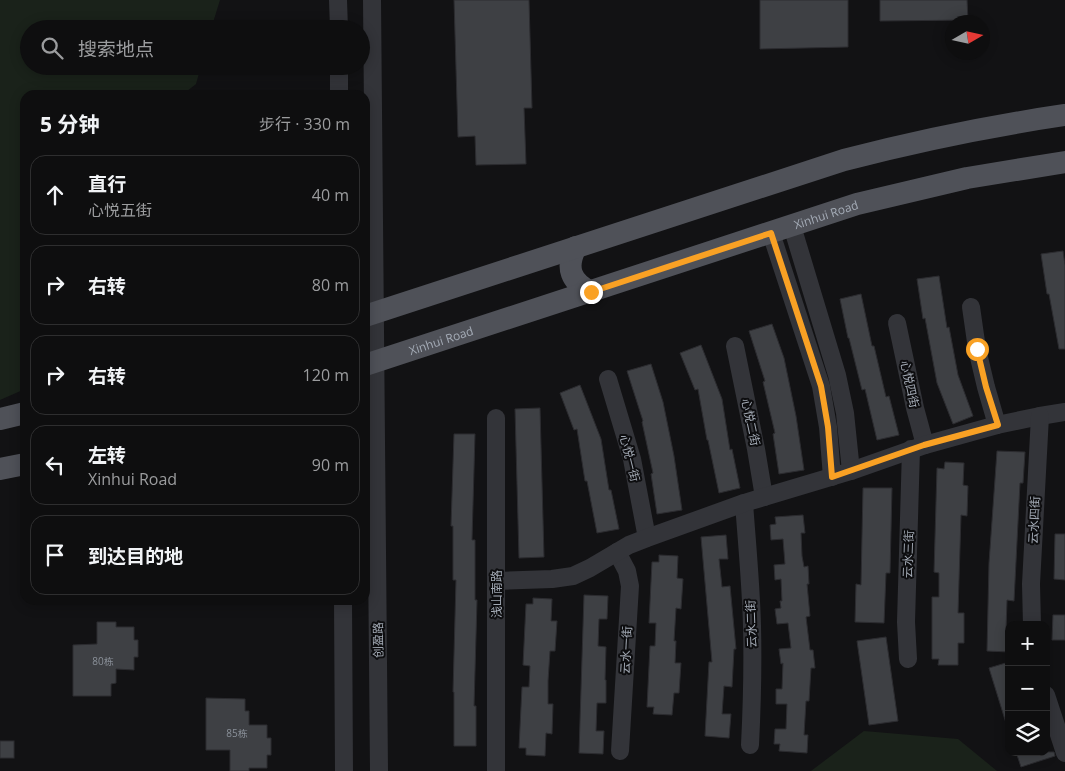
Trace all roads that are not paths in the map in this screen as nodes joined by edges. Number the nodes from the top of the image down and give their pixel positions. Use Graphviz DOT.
graph roads {
  1 [pos="338,0"];
  2 [pos="372,0"];
  3 [pos="338,20"];
  4 [pos="339,75"];
  5 [pos="339,90"];
  6 [pos="1065,115"];
  7 [pos="1065,162"];
  8 [pos="792,226"];
  9 [pos="771,233"];
  10 [pos="576,247"];
  11 [pos="591,292"];
  12 [pos="972,307"];
  13 [pos="370,315"];
  14 [pos="897,323"];
  15 [pos="735,346"];
  16 [pos="370,364"];
  17 [pos="608,379"];
  18 [pos="1065,412"];
  19 [pos="20,414"];
  20 [pos="1040,416"];
  21 [pos="496,418"];
  22 [pos="0,419"];
  23 [pos="998,425"];
  24 [pos="918,447"];
  25 [pos="20,465"];
  26 [pos="0,469"];
  27 [pos="851,471"];
  28 [pos="832,477"];
  29 [pos="764,497"];
  30 [pos="744,503"];
  31 [pos="647,538"];
  32 [pos="617,552"];
  33 [pos="496,581"];
  34 [pos="343,605"];
  35 [pos="1032,621"];
  36 [pos="908,659"];
  37 [pos="1050,707"];
  38 [pos="750,745"];
  39 [pos="620,751"];
  40 [pos="1065,753"];
  41 [pos="344,771"];
  42 [pos="379,771"];
  43 [pos="496,771"];
  1 -- 3 [label="street"];
  2 -- 13 [label="street, 创盈路"];
  4 -- 5 [label="street"];
  6 -- 10 [label="main road"];
  7 -- 8 [label="main road, Xinhui Road"];
  8 -- 9 [label="main road, Xinhui Road"];
  8 -- 27 [label="street"];
  9 -- 11 [label="main road, Xinhui Road"];
  9 -- 28 [label="street"];
  10 -- 11 [label="main road"];
  10 -- 13 [label="main road"];
  11 -- 16 [label="main road, Xinhui Road"];
  12 -- 23 [label="street"];
  13 -- 16 [label="street, 创盈路"];
  14 -- 24 [label="street, 心悦四街"];
  15 -- 29 [label="street, 心悦二街"];
  16 -- 42 [label="street, 创盈路"];
  17 -- 31 [label="street, 心悦一街"];
  18 -- 20 [label="street"];
  19 -- 22 [label="main road"];
  20 -- 23 [label="street"];
  20 -- 35 [label="street, 云水四街"];
  21 -- 33 [label="street, 浅山南路"];
  23 -- 24 [label="street"];
  24 -- 27 [label="street"];
  24 -- 36 [label="street, 云水三街"];
  25 -- 26 [label="main road"];
  27 -- 28 [label="street"];
  28 -- 29 [label="street"];
  29 -- 30 [label="street"];
  30 -- 31 [label="street"];
  30 -- 38 [label="street, 云水二街"];
  31 -- 32 [label="street"];
  32 -- 33 [label="street"];
  32 -- 39 [label="street, 云水一街"];
  33 -- 43 [label="street, 浅山南路"];
  34 -- 41 [label="street"];
  37 -- 40 [label="street"];
}
